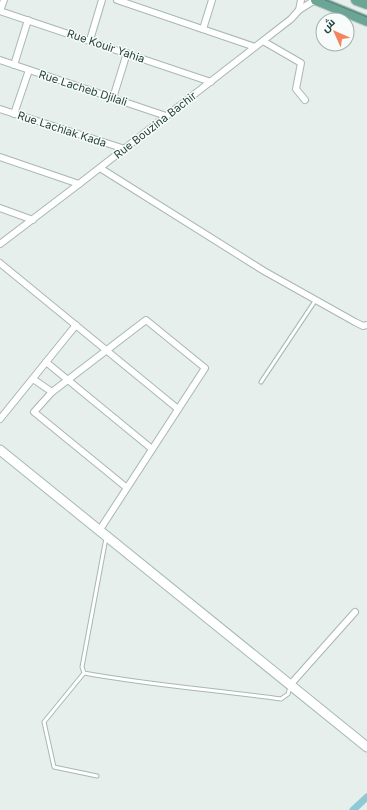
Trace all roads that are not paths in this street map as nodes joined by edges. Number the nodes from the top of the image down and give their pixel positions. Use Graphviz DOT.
graph roads {
  1 [pos="4,0"];
  2 [pos="102,0"];
  3 [pos="117,0"];
  4 [pos="212,0"];
  5 [pos="301,0"];
  6 [pos="316,0"];
  7 [pos="356,0"];
  8 [pos="367,4"];
  9 [pos="299,10"];
  10 [pos="0,11"];
  11 [pos="28,20"];
  12 [pos="367,21"];
  13 [pos="203,29"];
  14 [pos="90,40"];
  15 [pos="263,41"];
  16 [pos="255,47"];
  17 [pos="127,53"];
  18 [pos="0,60"];
  19 [pos="14,65"];
  20 [pos="29,70"];
  21 [pos="211,82"];
  22 [pos="113,98"];
  23 [pos="305,100"];
  24 [pos="0,109"];
  25 [pos="14,114"];
  26 [pos="166,116"];
  27 [pos="125,149"];
  28 [pos="0,157"];
  29 [pos="100,168"];
  30 [pos="79,184"];
  31 [pos="0,208"];
  32 [pos="33,220"];
  33 [pos="0,244"];
  34 [pos="0,263"];
  35 [pos="316,300"];
  36 [pos="76,325"];
  37 [pos="367,325"];
  38 [pos="107,350"];
  39 [pos="46,362"];
  40 [pos="33,379"];
  41 [pos="68,380"];
  42 [pos="261,382"];
  43 [pos="52,392"];
  44 [pos="178,409"];
  45 [pos="0,419"];
  46 [pos="152,449"];
  47 [pos="0,450"];
  48 [pos="127,488"];
  49 [pos="103,533"];
  50 [pos="355,612"];
  51 [pos="84,673"];
  52 [pos="290,685"];
  53 [pos="367,748"];
  54 [pos="97,776"];
  1 -- 10 [label="street"];
  2 -- 14 [label="street"];
  3 -- 13 [label="street"];
  4 -- 13 [label="street"];
  5 -- 9 [label="street"];
  6 -- 9 [label="street, Rue Bouzina Bachir"];
  6 -- 12 [label="main road"];
  7 -- 8 [label="main road"];
  9 -- 15 [label="street, Rue Bouzina Bachir"];
  10 -- 11 [label="street, Rue Kouir Yahia"];
  11 -- 14 [label="street, Rue Kouir Yahia"];
  11 -- 19 [label="street"];
  13 -- 16 [label="street"];
  14 -- 17 [label="street, Rue Kouir Yahia"];
  15 -- 16 [label="street, Rue Bouzina Bachir"];
  15 -- 23 [label="street"];
  16 -- 21 [label="street, Rue Bouzina Bachir"];
  17 -- 21 [label="street, Rue Kouir Yahia"];
  17 -- 22 [label="street"];
  18 -- 19 [label="street, Rue Lacheb Djilali"];
  19 -- 20 [label="street, Rue Lacheb Djilali"];
  20 -- 22 [label="street, Rue Lacheb Djilali"];
  20 -- 25 [label="street"];
  21 -- 26 [label="street, Rue Bouzina Bachir"];
  22 -- 26 [label="street, Rue Lacheb Djilali"];
  24 -- 25 [label="street, Rue Lachlak Kada"];
  25 -- 27 [label="street, Rue Lachlak Kada"];
  26 -- 27 [label="street, Rue Bouzina Bachir"];
  27 -- 29 [label="street, Rue Bouzina Bachir"];
  28 -- 30 [label="street"];
  29 -- 30 [label="street, Rue Bouzina Bachir"];
  29 -- 35 [label="street"];
  30 -- 32 [label="street, Rue Bouzina Bachir"];
  31 -- 32 [label="street"];
  32 -- 33 [label="street, Rue Bouzina Bachir"];
  34 -- 36 [label="street"];
  35 -- 37 [label="street"];
  35 -- 42 [label="lane"];
  36 -- 38 [label="street"];
  36 -- 39 [label="street"];
  38 -- 41 [label="street"];
  38 -- 44 [label="street"];
  38 -- 44 [label="street"];
  39 -- 40 [label="street"];
  39 -- 41 [label="street"];
  40 -- 43 [label="street"];
  40 -- 45 [label="street"];
  41 -- 43 [label="street"];
  41 -- 46 [label="street"];
  43 -- 48 [label="street"];
  44 -- 46 [label="street"];
  46 -- 48 [label="street"];
  47 -- 49 [label="main road"];
  48 -- 49 [label="street"];
  49 -- 51 [label="lane"];
  49 -- 52 [label="main road"];
  50 -- 52 [label="street"];
  51 -- 52 [label="lane"];
  51 -- 54 [label="lane"];
  52 -- 53 [label="main road"];
}
